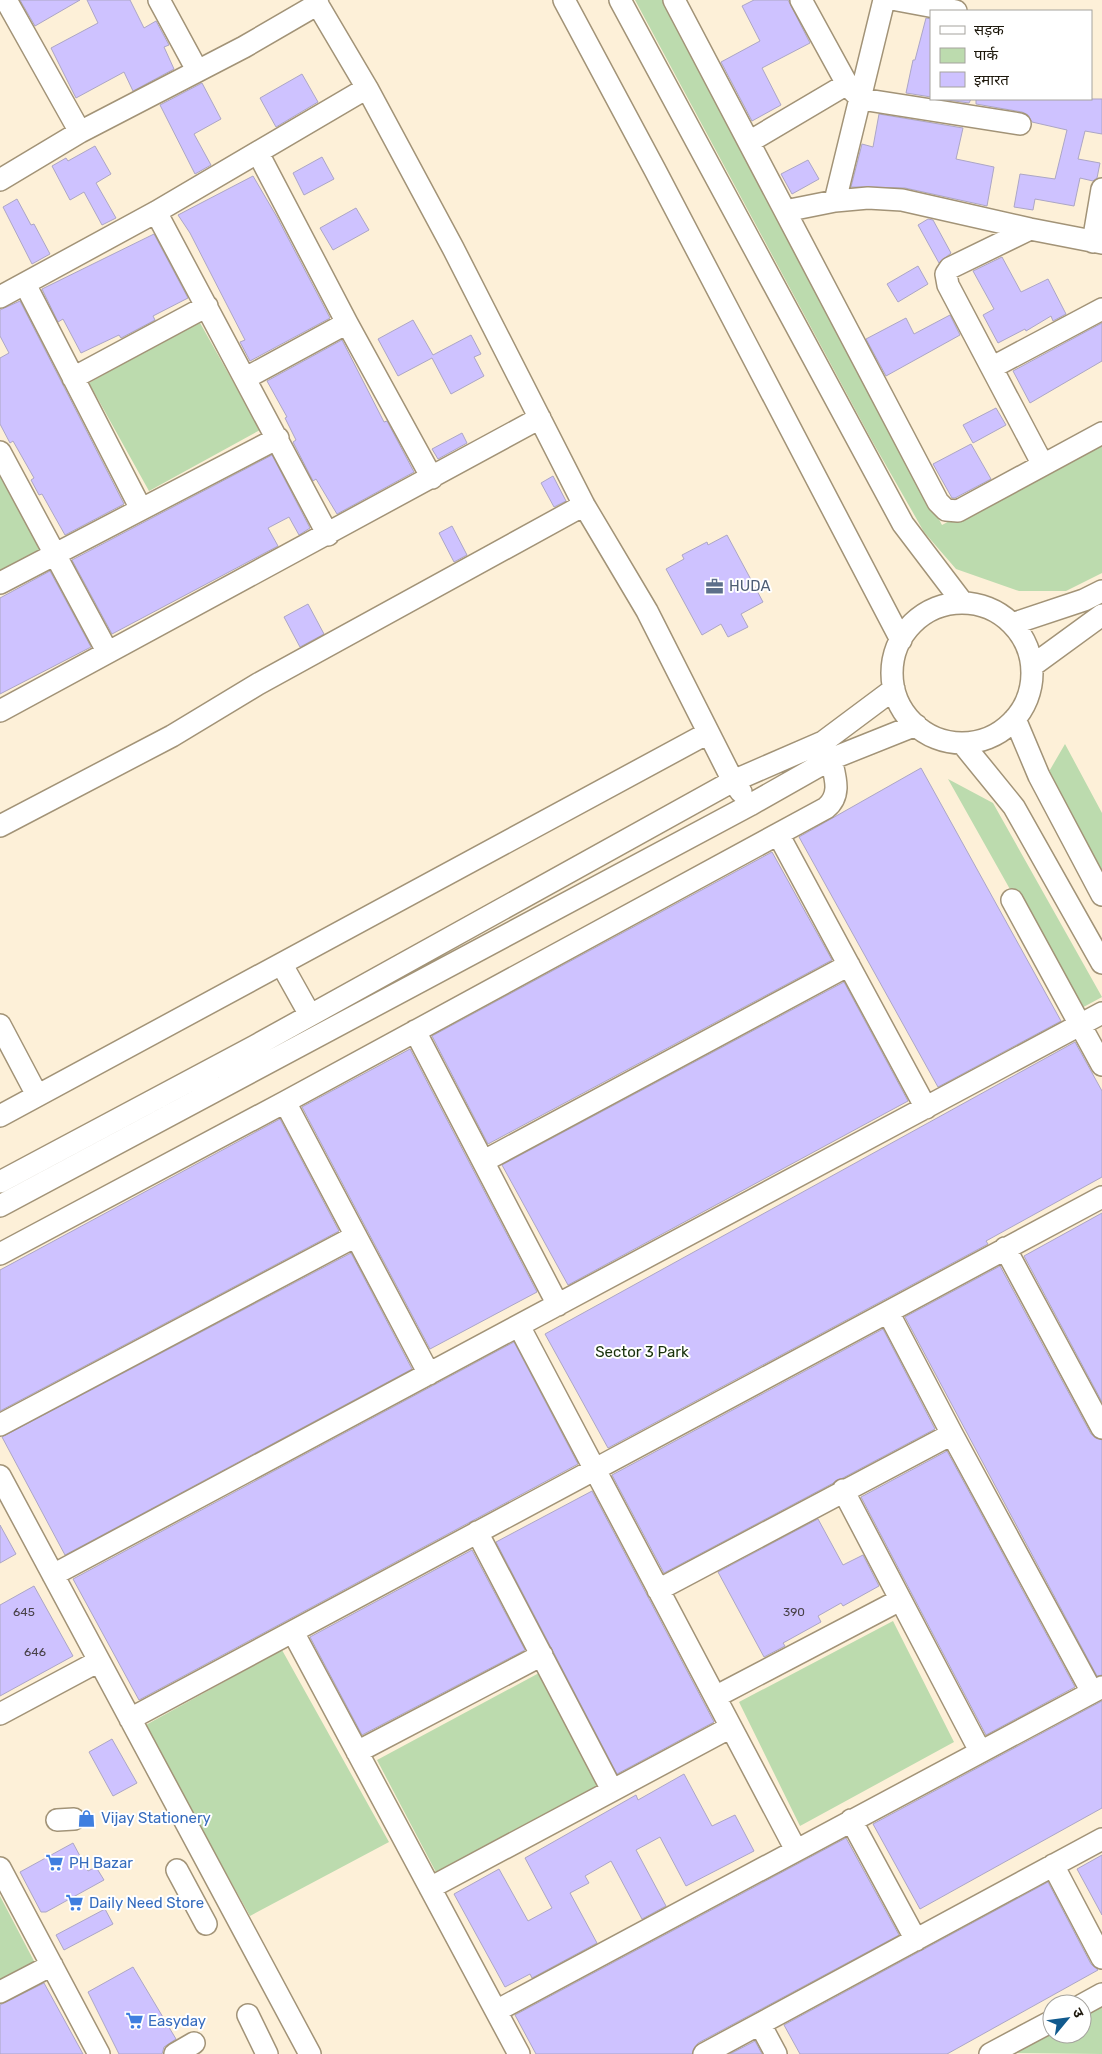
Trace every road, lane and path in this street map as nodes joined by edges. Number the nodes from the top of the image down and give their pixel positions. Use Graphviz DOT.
graph roads {
  1 [pos="6,0"];
  2 [pos="159,0"];
  3 [pos="564,0"];
  4 [pos="620,0"];
  5 [pos="674,0"];
  6 [pos="801,0"];
  7 [pos="818,0"];
  8 [pos="884,0"];
  9 [pos="896,0"];
  10 [pos="316,2"];
  11 [pos="951,10"];
  12 [pos="812,22"];
  13 [pos="197,70"];
  14 [pos="367,88"];
  15 [pos="854,91"];
  16 [pos="1020,124"];
  17 [pos="80,132"];
  18 [pos="749,142"];
  19 [pos="258,152"];
  20 [pos="0,180"];
  21 [pos="1102,189"];
  22 [pos="835,201"];
  23 [pos="785,211"];
  24 [pos="156,212"];
  25 [pos="1030,229"];
  26 [pos="1098,242"];
  27 [pos="25,284"];
  28 [pos="0,297"];
  29 [pos="207,306"];
  30 [pos="1102,308"];
  31 [pos="347,323"];
  32 [pos="992,367"];
  33 [pos="73,378"];
  34 [pos="246,378"];
  35 [pos="540,418"];
  36 [pos="1102,433"];
  37 [pos="278,438"];
  38 [pos="0,452"];
  39 [pos="1043,465"];
  40 [pos="432,478"];
  41 [pos="584,505"];
  42 [pos="141,509"];
  43 [pos="328,535"];
  44 [pos="56,554"];
  45 [pos="0,583"];
  46 [pos="1102,591"];
  47 [pos="963,603"];
  48 [pos="1102,615"];
  49 [pos="1012,624"];
  50 [pos="901,640"];
  51 [pos="107,651"];
  52 [pos="1032,666"];
  53 [pos="894,689"];
  54 [pos="0,711"];
  55 [pos="1015,719"];
  56 [pos="916,725"];
  57 [pos="708,733"];
  58 [pos="962,743"];
  59 [pos="831,759"];
  60 [pos="733,781"];
  61 [pos="750,805"];
  62 [pos="0,826"];
  63 [pos="778,834"];
  64 [pos="1102,895"];
  65 [pos="1012,900"];
  66 [pos="1102,963"];
  67 [pos="282,965"];
  68 [pos="849,965"];
  69 [pos="1102,1012"];
  70 [pos="310,1014"];
  71 [pos="0,1025"];
  72 [pos="1080,1026"];
  73 [pos="415,1031"];
  74 [pos="1102,1065"];
  75 [pos="37,1095"];
  76 [pos="285,1102"];
  77 [pos="926,1108"];
  78 [pos="0,1116"];
  79 [pos="484,1161"];
  80 [pos="0,1182"];
  81 [pos="1102,1196"];
  82 [pos="0,1206"];
  83 [pos="356,1236"];
  84 [pos="1005,1248"];
  85 [pos="0,1254"];
  86 [pos="558,1305"];
  87 [pos="888,1312"];
  88 [pos="518,1326"];
  89 [pos="430,1374"];
  90 [pos="0,1425"];
  91 [pos="1102,1428"];
  92 [pos="952,1434"];
  93 [pos="594,1469"];
  94 [pos="0,1476"];
  95 [pos="843,1490"];
  96 [pos="478,1532"];
  97 [pos="53,1575"];
  98 [pos="658,1590"];
  99 [pos="900,1600"];
  100 [pos="292,1632"];
  101 [pos="542,1654"];
  102 [pos="99,1661"];
  103 [pos="1097,1689"];
  104 [pos="715,1697"];
  105 [pos="0,1714"];
  106 [pos="130,1719"];
  107 [pos="731,1727"];
  108 [pos="980,1751"];
  109 [pos="357,1752"];
  110 [pos="612,1790"];
  111 [pos="852,1820"];
  112 [pos="1102,1839"];
  113 [pos="796,1850"];
  114 [pos="1053,1866"];
  115 [pos="0,1868"];
  116 [pos="177,1870"];
  117 [pos="430,1888"];
  118 [pos="206,1924"];
  119 [pos="916,1940"];
  120 [pos="1102,1958"];
  121 [pos="52,1965"];
  122 [pos="0,1992"];
  123 [pos="496,2010"];
  124 [pos="248,2015"];
  125 [pos="760,2024"];
  126 [pos="1042,2026"];
  127 [pos="194,2044"];
  128 [pos="99,2054"];
  129 [pos="175,2054"];
  130 [pos="267,2054"];
  131 [pos="310,2054"];
  132 [pos="519,2054"];
  133 [pos="704,2054"];
  134 [pos="776,2054"];
  135 [pos="990,2054"];
  1 -- 17 [label="street"];
  2 -- 13 [label="street"];
  3 -- 50 [label="street"];
  4 -- 47 [label="street"];
  5 -- 18 [label="street"];
  6 -- 12 [label="street"];
  7 -- 12 [label="street"];
  8 -- 15 [label="street"];
  9 -- 11 [label="street"];
  10 -- 13 [label="street"];
  10 -- 14 [label="street"];
  12 -- 15 [label="street"];
  13 -- 17 [label="street"];
  14 -- 19 [label="street"];
  14 -- 35 [label="street"];
  15 -- 16 [label="street"];
  15 -- 18 [label="street"];
  15 -- 22 [label="street"];
  17 -- 20 [label="street"];
  18 -- 23 [label="street"];
  19 -- 24 [label="street"];
  19 -- 31 [label="street"];
  21 -- 26 [label="street"];
  22 -- 23 [label="street"];
  22 -- 25 [label="street"];
  23 -- 39 [label="street"];
  24 -- 27 [label="street"];
  24 -- 29 [label="street"];
  25 -- 26 [label="street"];
  25 -- 32 [label="street"];
  27 -- 28 [label="street"];
  27 -- 33 [label="street"];
  29 -- 33 [label="street"];
  29 -- 34 [label="street"];
  30 -- 32 [label="street"];
  31 -- 34 [label="street"];
  31 -- 40 [label="street"];
  32 -- 39 [label="street"];
  33 -- 42 [label="street"];
  34 -- 37 [label="street"];
  35 -- 40 [label="street"];
  35 -- 41 [label="street"];
  36 -- 39 [label="street"];
  37 -- 42 [label="street"];
  37 -- 43 [label="street"];
  38 -- 44 [label="street"];
  40 -- 43 [label="street"];
  41 -- 57 [label="street"];
  41 -- 62 [label="street"];
  42 -- 44 [label="street"];
  43 -- 51 [label="street"];
  44 -- 45 [label="street"];
  44 -- 51 [label="street"];
  46 -- 49 [label="street"];
  47 -- 49 [label="street"];
  47 -- 50 [label="street"];
  48 -- 52 [label="street"];
  49 -- 52 [label="street"];
  50 -- 53 [label="street"];
  51 -- 54 [label="street"];
  52 -- 55 [label="street"];
  53 -- 56 [label="street"];
  53 -- 60 [label="street"];
  55 -- 58 [label="street"];
  55 -- 64 [label="street"];
  56 -- 58 [label="street"];
  56 -- 59 [label="street"];
  57 -- 60 [label="street"];
  57 -- 67 [label="street"];
  58 -- 66 [label="street"];
  59 -- 61 [label="street"];
  59 -- 63 [label="street"];
  60 -- 61 [label="street"];
  60 -- 70 [label="street"];
  61 -- 82 [label="street"];
  63 -- 68 [label="street"];
  63 -- 73 [label="street"];
  65 -- 72 [label="street"];
  67 -- 70 [label="street"];
  67 -- 75 [label="street"];
  68 -- 77 [label="street"];
  68 -- 79 [label="street"];
  69 -- 72 [label="street"];
  70 -- 80 [label="street"];
  71 -- 75 [label="street"];
  72 -- 74 [label="street"];
  72 -- 77 [label="street"];
  73 -- 76 [label="street"];
  73 -- 79 [label="street"];
  75 -- 78 [label="street"];
  76 -- 83 [label="street"];
  76 -- 85 [label="street"];
  77 -- 86 [label="street"];
  79 -- 86 [label="street"];
  81 -- 84 [label="street"];
  83 -- 89 [label="street"];
  83 -- 90 [label="street"];
  84 -- 87 [label="street"];
  84 -- 91 [label="street"];
  86 -- 88 [label="street"];
  87 -- 92 [label="street"];
  87 -- 93 [label="street"];
  88 -- 89 [label="street"];
  88 -- 93 [label="street"];
  89 -- 97 [label="street"];
  92 -- 95 [label="street"];
  92 -- 103 [label="street"];
  93 -- 96 [label="street"];
  93 -- 98 [label="street"];
  94 -- 97 [label="street"];
  95 -- 98 [label="street"];
  95 -- 99 [label="street"];
  96 -- 100 [label="street"];
  96 -- 101 [label="street"];
  97 -- 102 [label="street"];
  98 -- 104 [label="street"];
  99 -- 104 [label="street"];
  99 -- 108 [label="street"];
  100 -- 106 [label="street"];
  100 -- 109 [label="street"];
  101 -- 109 [label="street"];
  101 -- 110 [label="street"];
  102 -- 105 [label="street"];
  102 -- 106 [label="street"];
  103 -- 108 [label="street"];
  104 -- 107 [label="street"];
  106 -- 131 [label="street"];
  107 -- 110 [label="street"];
  107 -- 113 [label="street"];
  108 -- 111 [label="street"];
  109 -- 117 [label="street"];
  110 -- 117 [label="street"];
  111 -- 113 [label="street"];
  111 -- 119 [label="street"];
  112 -- 114 [label="street"];
  113 -- 123 [label="street"];
  114 -- 119 [label="street"];
  114 -- 120 [label="street"];
  115 -- 121 [label="street"];
  116 -- 118 [label="street"];
  117 -- 123 [label="street"];
  119 -- 125 [label="street"];
  121 -- 122 [label="street"];
  121 -- 128 [label="street"];
  123 -- 132 [label="street"];
  124 -- 130 [label="street"];
  125 -- 133 [label="street"];
  125 -- 134 [label="street"];
  126 -- 135 [label="street"];
  127 -- 129 [label="street"];
}
